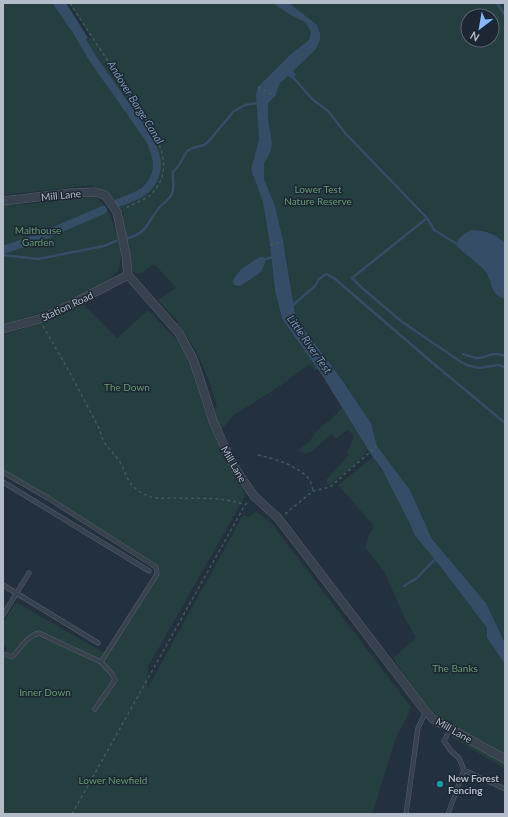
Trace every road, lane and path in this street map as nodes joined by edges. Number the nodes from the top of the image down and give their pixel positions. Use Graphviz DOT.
graph roads {
  1 [pos="70,3"];
  2 [pos="258,87"];
  3 [pos="275,96"];
  4 [pos="3,202"];
  5 [pos="116,212"];
  6 [pos="283,240"];
  7 [pos="270,245"];
  8 [pos="128,275"];
  9 [pos="39,319"];
  10 [pos="3,329"];
  11 [pos="377,446"];
  12 [pos="258,455"];
  13 [pos="3,472"];
  14 [pos="3,482"];
  15 [pos="313,491"];
  16 [pos="254,496"];
  17 [pos="245,505"];
  18 [pos="284,515"];
  19 [pos="149,571"];
  20 [pos="29,572"];
  21 [pos="3,585"];
  22 [pos="16,594"];
  23 [pos="3,615"];
  24 [pos="98,643"];
  25 [pos="3,654"];
  26 [pos="101,662"];
  27 [pos="95,709"];
  28 [pos="426,711"];
  29 [pos="450,729"];
  30 [pos="505,759"];
  31 [pos="464,770"];
  32 [pos="505,789"];
  33 [pos="72,814"];
  34 [pos="406,814"];
  35 [pos="448,814"];
  1 -- 5 [label="path"];
  2 -- 3 [label="path"];
  4 -- 5 [label="street, Mill Lane"];
  5 -- 8 [label="street, Mill Lane"];
  6 -- 7 [label="path"];
  8 -- 9 [label="street, Station Road"];
  8 -- 16 [label="street, Mill Lane"];
  9 -- 10 [label="street, Station Road"];
  9 -- 17 [label="path"];
  11 -- 15 [label="path"];
  12 -- 15 [label="path"];
  13 -- 26 [label="lane"];
  14 -- 19 [label="lane"];
  15 -- 18 [label="path"];
  16 -- 17 [label="path"];
  16 -- 28 [label="street, Mill Lane"];
  17 -- 33 [label="path"];
  20 -- 22 [label="lane"];
  21 -- 22 [label="lane"];
  22 -- 23 [label="lane"];
  22 -- 24 [label="lane"];
  25 -- 26 [label="lane"];
  26 -- 27 [label="lane"];
  28 -- 29 [label="street, Mill Lane"];
  28 -- 34 [label="lane"];
  29 -- 30 [label="street, Mill Lane"];
  29 -- 31 [label="lane"];
  31 -- 32 [label="lane"];
  31 -- 35 [label="lane"];
}
